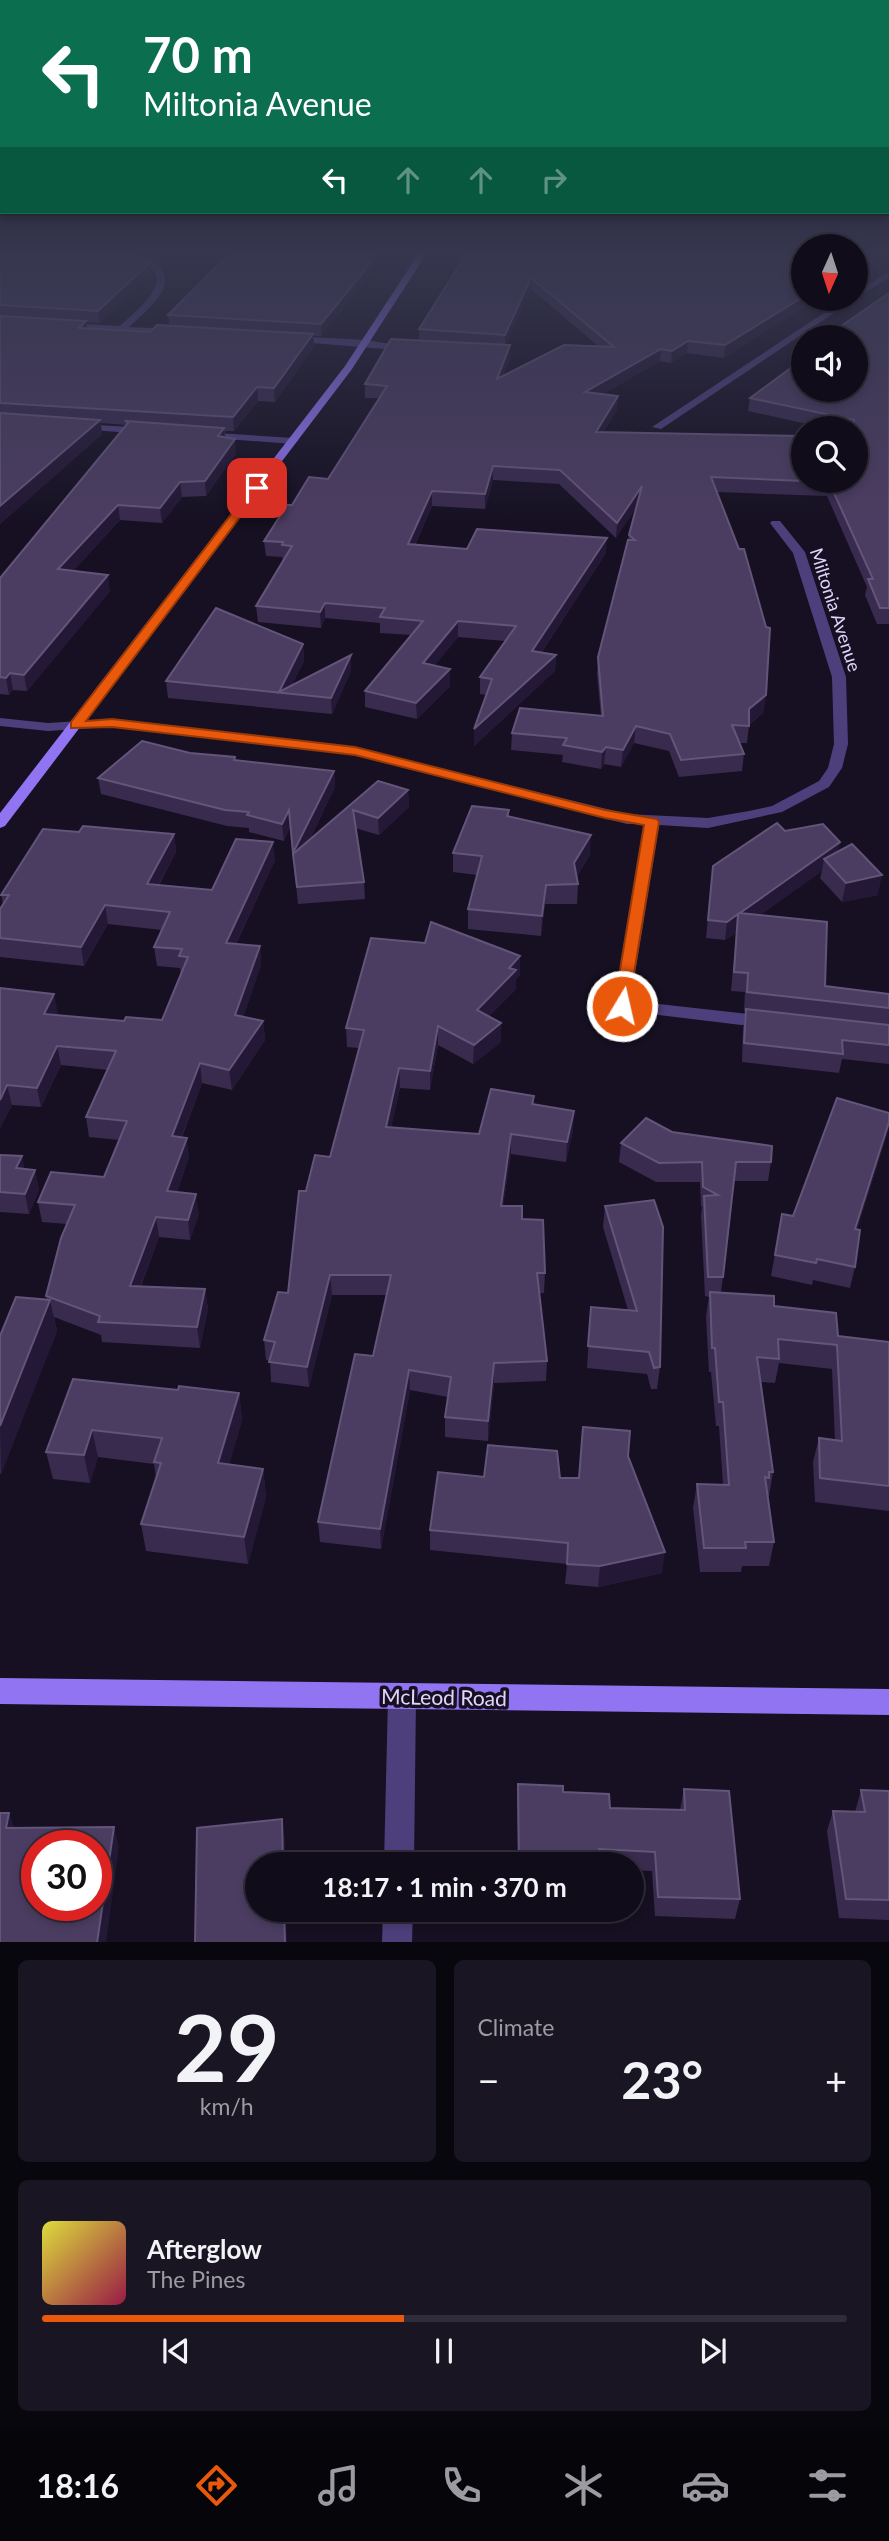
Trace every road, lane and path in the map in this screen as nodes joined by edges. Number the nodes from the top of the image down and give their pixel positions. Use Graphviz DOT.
graph roads {
  1 [pos="359,344"];
  2 [pos="365,344"];
  3 [pos="783,344"];
  4 [pos="417,348"];
  5 [pos="67,426"];
  6 [pos="657,427"];
  7 [pos="161,432"];
  8 [pos="187,434"];
  9 [pos="293,441"];
  10 [pos="776,523"];
  11 [pos="0,722"];
  12 [pos="76,725"];
  13 [pos="652,822"];
  14 [pos="0,823"];
  15 [pos="782,1024"];
  16 [pos="0,1691"];
  17 [pos="402,1698"];
  18 [pos="889,1702"];
  19 [pos="399,1852"];
  20 [pos="398,1922"];
  21 [pos="397,1942"];
  1 -- 2 [label="street"];
  2 -- 4 [label="street"];
  2 -- 9 [label="main road"];
  3 -- 6 [label="street"];
  5 -- 7 [label="street"];
  8 -- 9 [label="street"];
  9 -- 12 [label="main road"];
  10 -- 13 [label="street, Miltonia Avenue"];
  11 -- 12 [label="street, Miltonia Avenue"];
  12 -- 13 [label="street, Miltonia Avenue"];
  12 -- 14 [label="main road"];
  13 -- 15 [label="street"];
  16 -- 17 [label="main road, McLeod Road"];
  17 -- 18 [label="main road, McLeod Road"];
  17 -- 19 [label="street"];
  20 -- 21 [label="street"];
}
